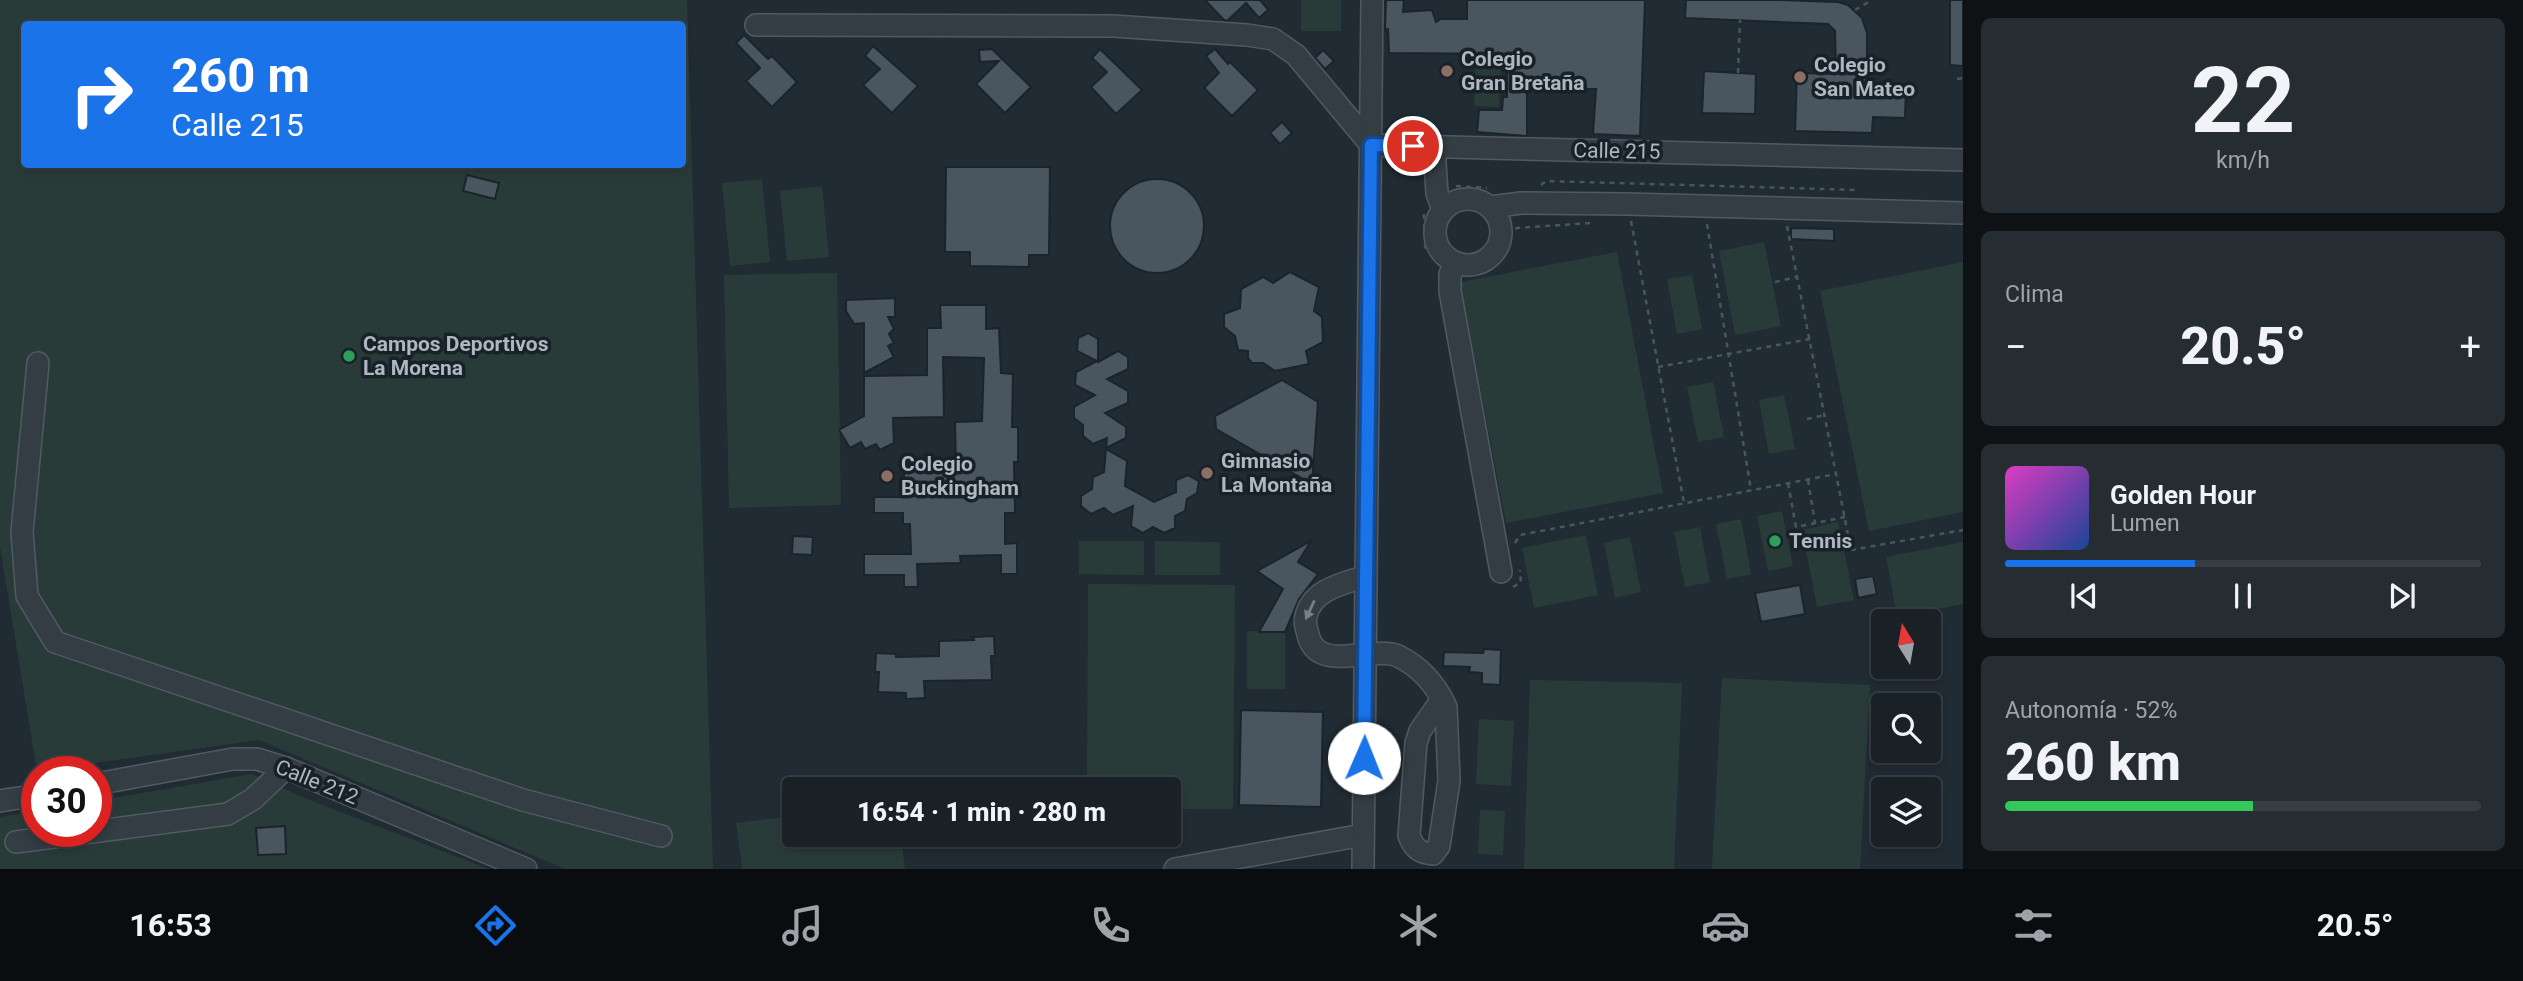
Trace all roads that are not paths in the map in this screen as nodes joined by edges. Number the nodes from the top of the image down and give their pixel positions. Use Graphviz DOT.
graph roads {
  1 [pos="1373,0"];
  2 [pos="756,24"];
  3 [pos="1371,145"];
  4 [pos="1434,146"];
  5 [pos="1963,160"];
  6 [pos="1490,207"];
  7 [pos="1443,210"];
  8 [pos="1963,213"];
  9 [pos="1457,263"];
  10 [pos="38,363"];
  11 [pos="1510,569"];
  12 [pos="1366,576"];
  13 [pos="1366,656"];
  14 [pos="1442,699"];
  15 [pos="286,768"];
  16 [pos="112,781"];
  17 [pos="21,798"];
  18 [pos="0,801"];
  19 [pos="1363,835"];
  20 [pos="661,836"];
  21 [pos="16,842"];
  22 [pos="526,869"];
  23 [pos="1175,869"];
  24 [pos="1363,869"];
  1 -- 3 [label="street"];
  2 -- 3 [label="street"];
  3 -- 4 [label="street, Calle 215"];
  3 -- 12 [label="street"];
  4 -- 5 [label="street, Calle 215"];
  4 -- 7 [label="street"];
  6 -- 7 [label="street"];
  6 -- 8 [label="street"];
  6 -- 9 [label="street"];
  7 -- 9 [label="street"];
  9 -- 11 [label="street"];
  10 -- 20 [label="street"];
  12 -- 13 [label="street"];
  12 -- 13 [label="street, one-way"];
  13 -- 14 [label="street"];
  13 -- 19 [label="street"];
  14 -- 14 [label="street"];
  15 -- 16 [label="street, Calle 212"];
  15 -- 21 [label="street"];
  15 -- 22 [label="street, Calle 212"];
  17 -- 18 [label="street"];
  19 -- 23 [label="street"];
  19 -- 24 [label="street"];
}
